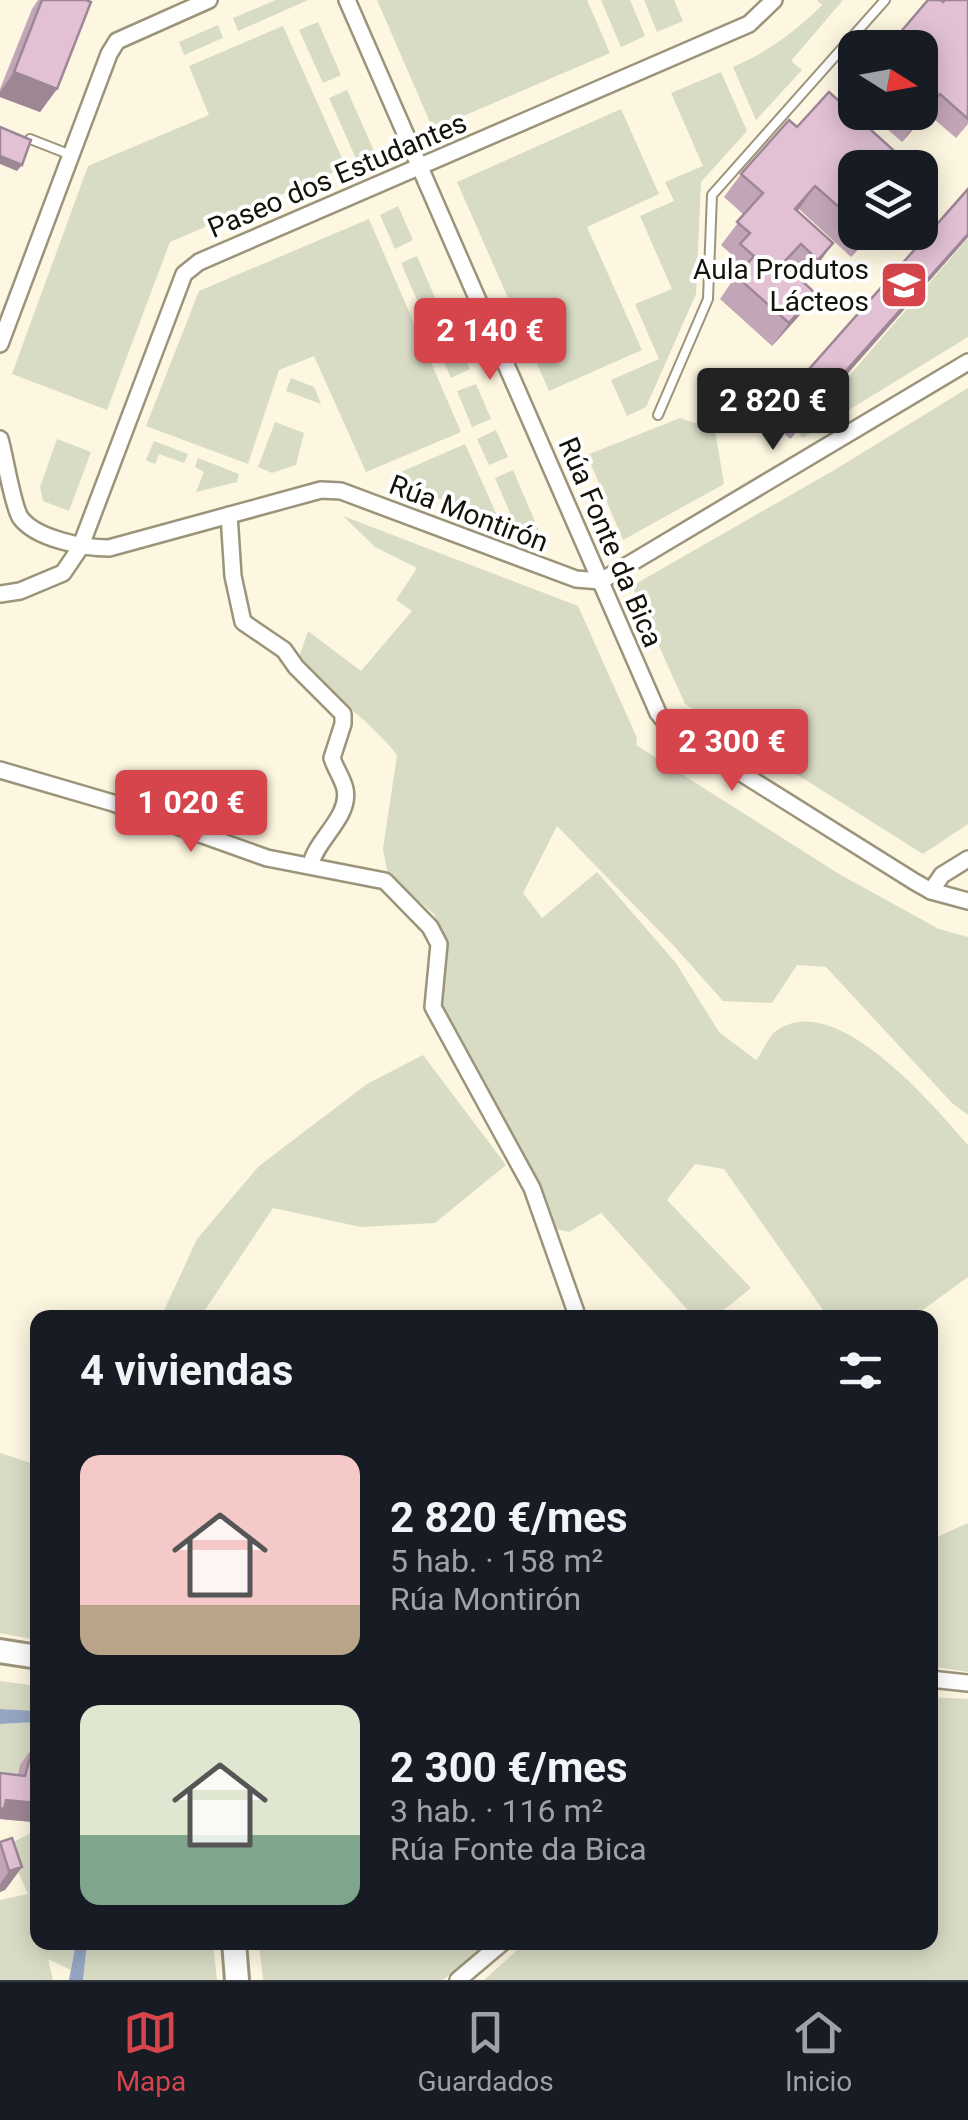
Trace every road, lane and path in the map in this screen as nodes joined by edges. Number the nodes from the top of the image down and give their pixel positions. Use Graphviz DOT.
graph roads {
  1 [pos="209,0"];
  2 [pos="347,0"];
  3 [pos="774,0"];
  4 [pos="883,2"];
  5 [pos="30,139"];
  6 [pos="71,154"];
  7 [pos="420,168"];
  8 [pos="0,344"];
  9 [pos="968,362"];
  10 [pos="658,415"];
  11 [pos="0,438"];
  12 [pos="228,515"];
  13 [pos="80,548"];
  14 [pos="602,581"];
  15 [pos="0,594"];
  16 [pos="0,770"];
  17 [pos="968,859"];
  18 [pos="310,865"];
  19 [pos="931,891"];
  20 [pos="968,901"];
  21 [pos="575,1310"];
  22 [pos="0,1651"];
  23 [pos="30,1656"];
  24 [pos="938,1680"];
  25 [pos="968,1682"];
  26 [pos="235,1950"];
  27 [pos="494,1950"];
  28 [pos="238,1980"];
  29 [pos="458,1980"];
  1 -- 6 [label="street"];
  2 -- 7 [label="street, Rúa Fonte da Bica"];
  3 -- 7 [label="street, Paseo dos Estudantes"];
  4 -- 10 [label="lane"];
  5 -- 6 [label="lane"];
  6 -- 8 [label="street"];
  7 -- 13 [label="street, Paseo dos Estudantes"];
  7 -- 14 [label="street, Rúa Fonte da Bica"];
  9 -- 14 [label="street"];
  11 -- 13 [label="street"];
  12 -- 13 [label="street, Rúa Montirón"];
  12 -- 14 [label="street, Rúa Montirón"];
  12 -- 18 [label="street"];
  13 -- 15 [label="street"];
  14 -- 19 [label="street, Rúa Fonte da Bica"];
  16 -- 18 [label="street"];
  17 -- 19 [label="street"];
  18 -- 21 [label="street"];
  19 -- 20 [label="street, Rúa Fonte da Bica"];
  22 -- 23 [label="street"];
  24 -- 25 [label="street"];
  26 -- 28 [label="street"];
  27 -- 29 [label="street"];
}
